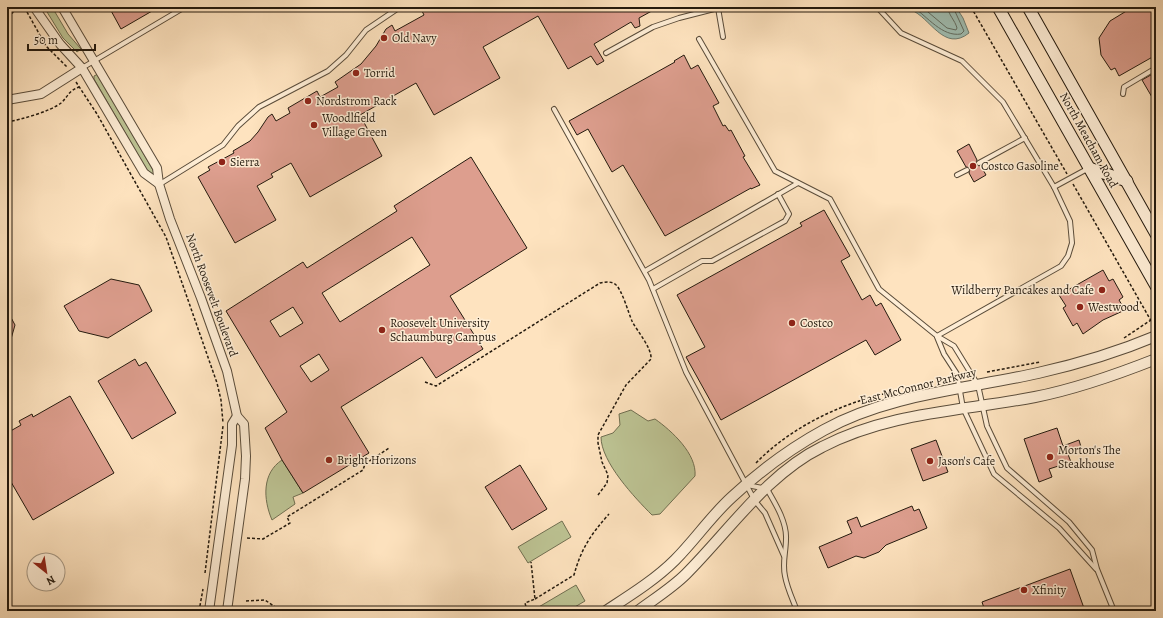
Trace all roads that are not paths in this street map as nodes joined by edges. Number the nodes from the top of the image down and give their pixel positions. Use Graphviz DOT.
graph roads {
  1 [pos="34,7"];
  2 [pos="62,7"];
  3 [pos="185,7"];
  4 [pos="400,7"];
  5 [pos="877,7"];
  6 [pos="998,7"];
  7 [pos="1028,7"];
  8 [pos="720,8"];
  9 [pos="724,37"];
  10 [pos="699,39"];
  11 [pos="606,53"];
  12 [pos="94,60"];
  13 [pos="82,68"];
  14 [pos="1156,68"];
  15 [pos="1122,94"];
  16 [pos="7,100"];
  17 [pos="554,110"];
  18 [pos="1025,138"];
  19 [pos="979,163"];
  20 [pos="1089,168"];
  21 [pos="967,170"];
  22 [pos="957,175"];
  23 [pos="1127,181"];
  24 [pos="798,182"];
  25 [pos="159,184"];
  26 [pos="1054,187"];
  27 [pos="778,194"];
  28 [pos="1156,234"];
  29 [pos="645,271"];
  30 [pos="1156,286"];
  31 [pos="653,289"];
  32 [pos="937,336"];
  33 [pos="1156,336"];
  34 [pos="1156,359"];
  35 [pos="978,385"];
  36 [pos="958,388"];
  37 [pos="982,405"];
  38 [pos="963,408"];
  39 [pos="238,416"];
  40 [pos="747,485"];
  41 [pos="767,488"];
  42 [pos="755,501"];
  43 [pos="784,556"];
  44 [pos="1097,569"];
  45 [pos="209,611"];
  46 [pos="227,611"];
  47 [pos="606,611"];
  48 [pos="638,611"];
  49 [pos="796,611"];
  50 [pos="1114,611"];
  1 -- 13 [label="street"];
  2 -- 12 [label="street, North Roosevelt Boulevard"];
  3 -- 12 [label="lane"];
  4 -- 25 [label="lane"];
  5 -- 18 [label="lane"];
  6 -- 20 [label="main road, North Meacham Road"];
  7 -- 23 [label="main road, North Meacham Road"];
  8 -- 9 [label="lane"];
  8 -- 11 [label="lane"];
  10 -- 24 [label="lane"];
  12 -- 13 [label="lane"];
  12 -- 25 [label="street, North Roosevelt Boulevard"];
  13 -- 16 [label="street"];
  13 -- 25 [label="street"];
  14 -- 15 [label="lane"];
  17 -- 29 [label="lane"];
  18 -- 19 [label="lane"];
  18 -- 26 [label="lane"];
  20 -- 23 [label="main road"];
  20 -- 26 [label="lane"];
  20 -- 30 [label="main road, North Meacham Road"];
  21 -- 22 [label="lane"];
  23 -- 28 [label="main road, North Meacham Road"];
  24 -- 27 [label="lane"];
  24 -- 32 [label="lane"];
  25 -- 39 [label="street, North Roosevelt Boulevard"];
  26 -- 32 [label="lane"];
  27 -- 29 [label="lane"];
  27 -- 31 [label="lane"];
  29 -- 31 [label="lane"];
  31 -- 40 [label="lane"];
  32 -- 35 [label="lane"];
  32 -- 36 [label="lane"];
  33 -- 35 [label="street, East McConnor Parkway"];
  34 -- 37 [label="street"];
  35 -- 36 [label="street, East McConnor Parkway"];
  35 -- 37 [label="lane"];
  36 -- 38 [label="lane"];
  36 -- 40 [label="street, East McConnor Parkway"];
  37 -- 38 [label="street"];
  37 -- 44 [label="lane"];
  38 -- 41 [label="street"];
  38 -- 44 [label="lane"];
  39 -- 45 [label="street"];
  39 -- 46 [label="street, North Roosevelt Boulevard"];
  40 -- 41 [label="lane"];
  40 -- 42 [label="lane"];
  40 -- 47 [label="street, East McConnor Parkway"];
  41 -- 42 [label="street"];
  41 -- 43 [label="lane"];
  42 -- 43 [label="lane"];
  42 -- 48 [label="street"];
  43 -- 49 [label="lane"];
  44 -- 50 [label="lane"];
}
